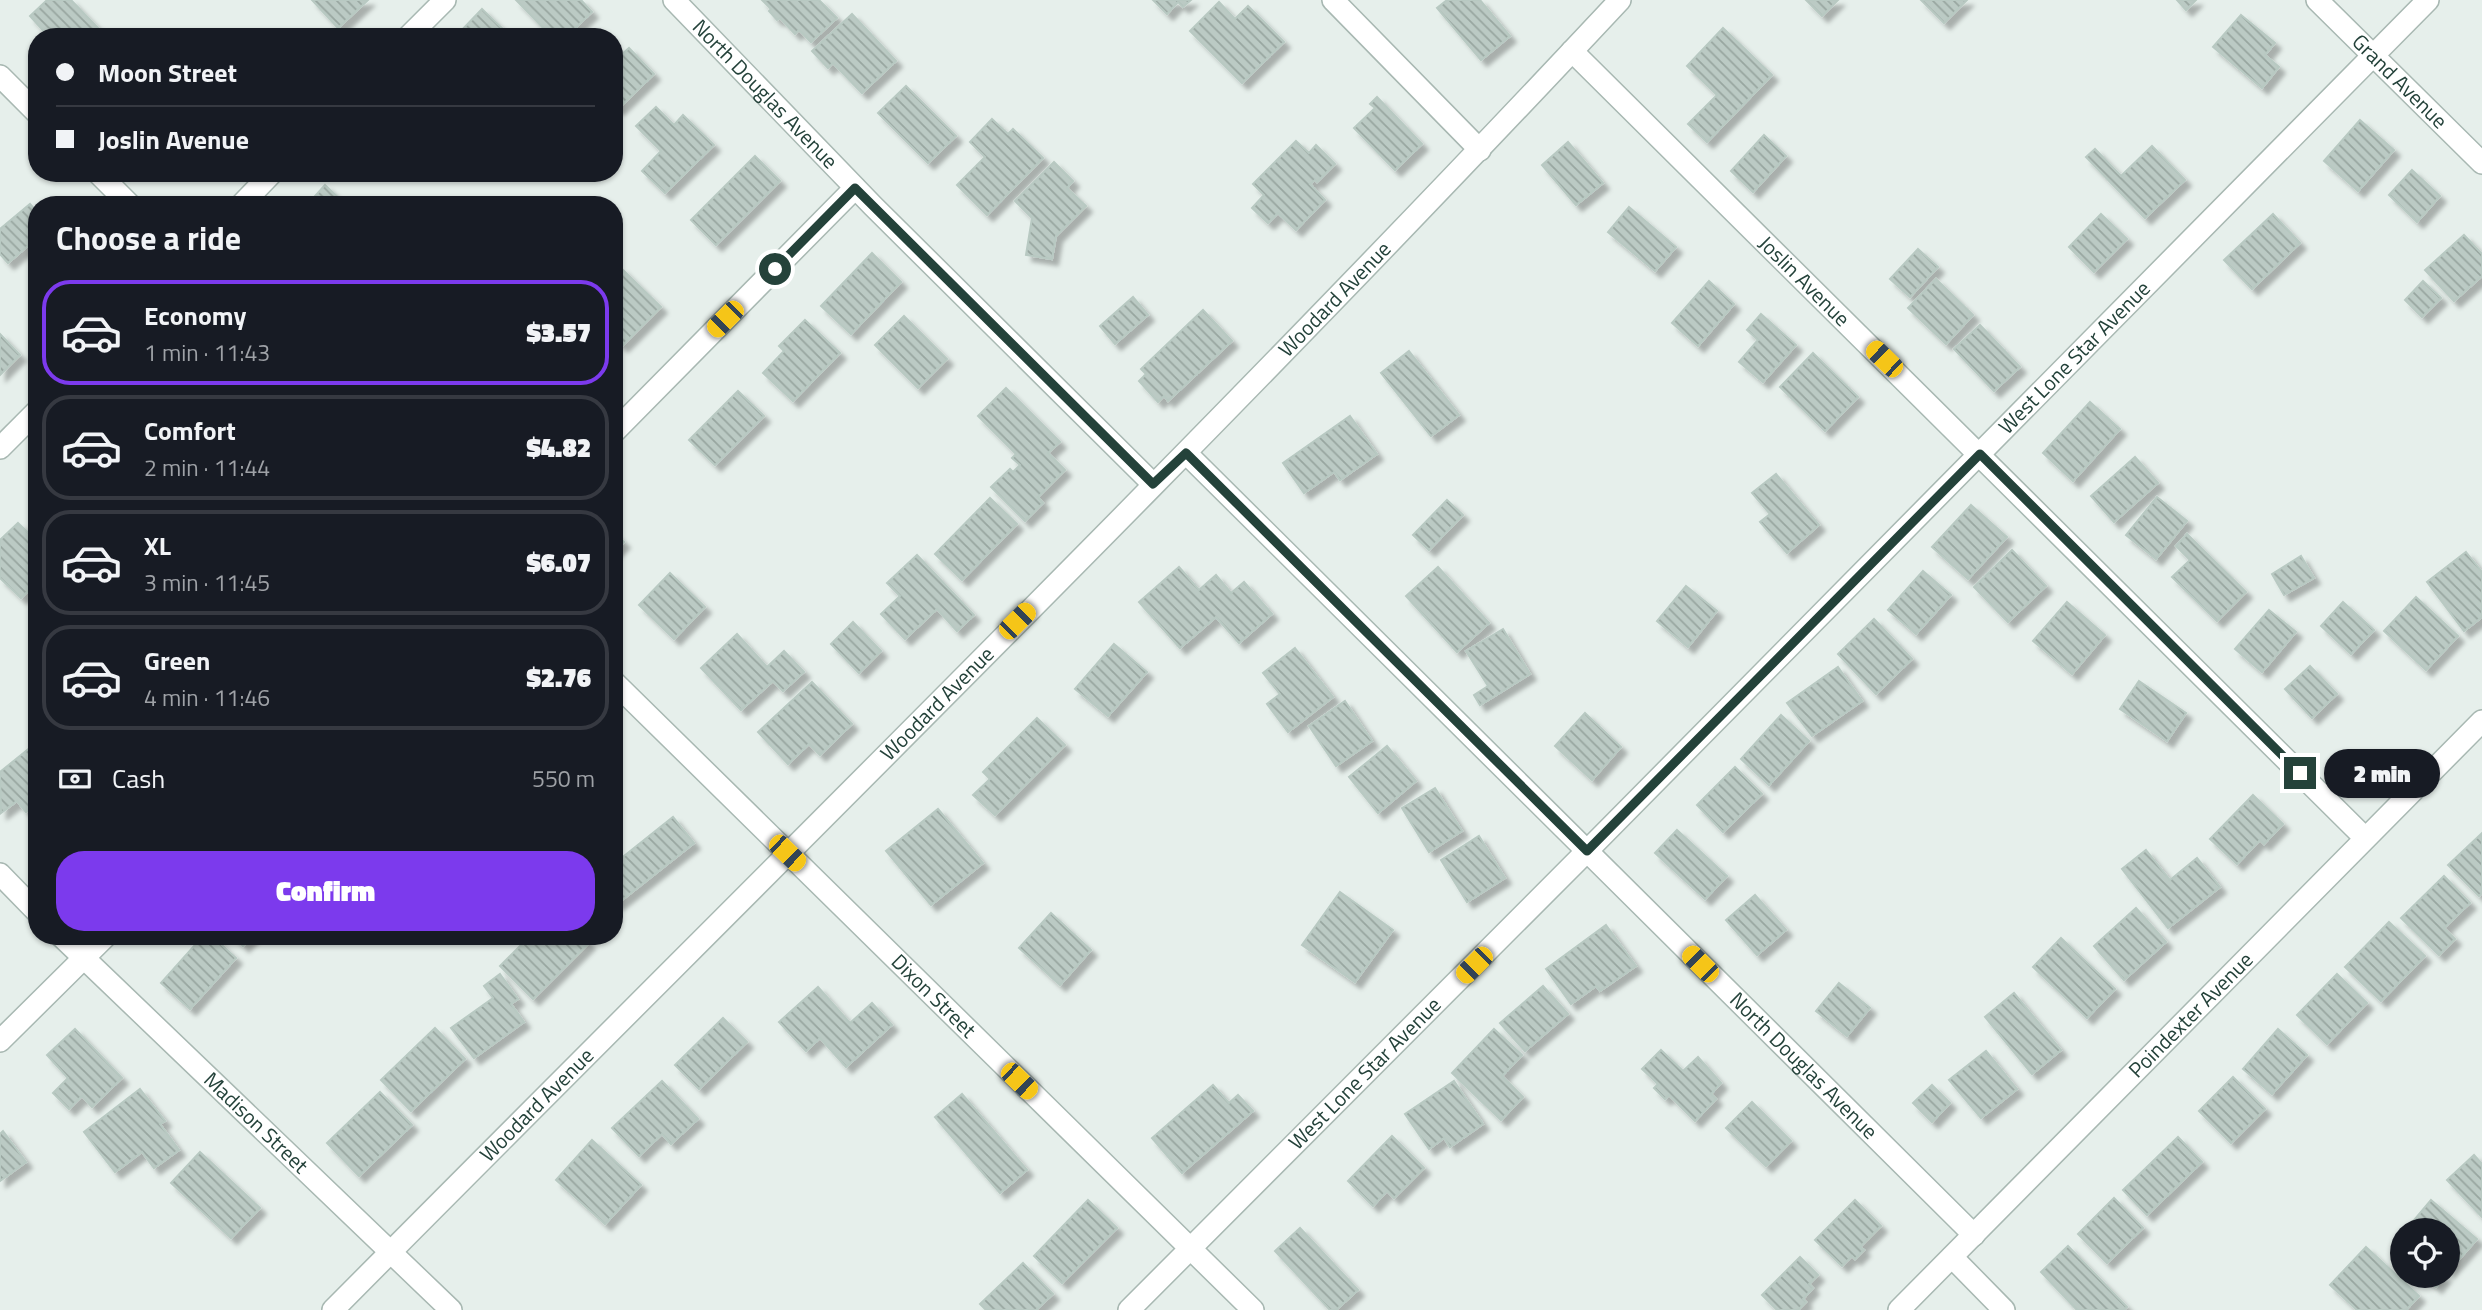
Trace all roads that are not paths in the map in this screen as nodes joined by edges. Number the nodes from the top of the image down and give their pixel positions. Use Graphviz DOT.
graph roads {
  1 [pos="444,0"];
  2 [pos="674,0"];
  3 [pos="1333,0"];
  4 [pos="1620,0"];
  5 [pos="2317,0"];
  6 [pos="2428,0"];
  7 [pos="417,28"];
  8 [pos="1572,51"];
  9 [pos="2372,55"];
  10 [pos="0,76"];
  11 [pos="28,104"];
  12 [pos="1480,149"];
  13 [pos="2482,163"];
  14 [pos="107,182"];
  15 [pos="263,182"];
  16 [pos="855,188"];
  17 [pos="121,196"];
  18 [pos="250,196"];
  19 [pos="28,420"];
  20 [pos="623,423"];
  21 [pos="0,448"];
  22 [pos="1186,453"];
  23 [pos="1980,454"];
  24 [pos="1153,484"];
  25 [pos="623,691"];
  26 [pos="2482,722"];
  27 [pos="2365,838"];
  28 [pos="1587,851"];
  29 [pos="787,853"];
  30 [pos="0,874"];
  31 [pos="28,903"];
  32 [pos="70,945"];
  33 [pos="97,945"];
  34 [pos="83,959"];
  35 [pos="0,1041"];
  36 [pos="1974,1235"];
  37 [pos="1191,1249"];
  38 [pos="391,1252"];
  39 [pos="1952,1257"];
  40 [pos="334,1310"];
  41 [pos="451,1310"];
  42 [pos="1129,1310"];
  43 [pos="1253,1310"];
  44 [pos="1899,1310"];
  45 [pos="2004,1310"];
  1 -- 7 [label="street"];
  2 -- 16 [label="street, North Douglas Avenue"];
  3 -- 12 [label="street"];
  4 -- 8 [label="street, Woodard Avenue"];
  5 -- 9 [label="street, Grand Avenue"];
  6 -- 9 [label="street, West Lone Star Avenue"];
  8 -- 12 [label="street, Woodard Avenue"];
  8 -- 23 [label="street, Joslin Avenue"];
  9 -- 13 [label="street, Grand Avenue"];
  9 -- 23 [label="street, West Lone Star Avenue"];
  10 -- 11 [label="street"];
  12 -- 22 [label="street, Woodard Avenue"];
  14 -- 17 [label="street"];
  15 -- 18 [label="street"];
  16 -- 20 [label="street"];
  16 -- 24 [label="street, North Douglas Avenue"];
  19 -- 21 [label="street"];
  22 -- 24 [label="street, Woodard Avenue"];
  22 -- 28 [label="street, North Douglas Avenue"];
  23 -- 27 [label="street, Joslin Avenue"];
  23 -- 28 [label="street, West Lone Star Avenue"];
  24 -- 29 [label="street, Woodard Avenue"];
  25 -- 29 [label="street, Dixon Street"];
  26 -- 27 [label="street, Poindexter Avenue"];
  27 -- 36 [label="street, Poindexter Avenue"];
  28 -- 36 [label="street, North Douglas Avenue"];
  28 -- 37 [label="street, West Lone Star Avenue"];
  29 -- 37 [label="street, Dixon Street"];
  29 -- 38 [label="street, Woodard Avenue"];
  30 -- 31 [label="street"];
  32 -- 34 [label="street, Madison Street"];
  33 -- 34 [label="street"];
  34 -- 35 [label="street"];
  34 -- 38 [label="street, Madison Street"];
  36 -- 39 [label="street, Poindexter Avenue"];
  37 -- 42 [label="street, West Lone Star Avenue"];
  37 -- 43 [label="street, Dixon Street"];
  38 -- 40 [label="street, Woodard Avenue"];
  38 -- 41 [label="street, Madison Street"];
  39 -- 44 [label="street, Poindexter Avenue"];
  39 -- 45 [label="street"];
}
